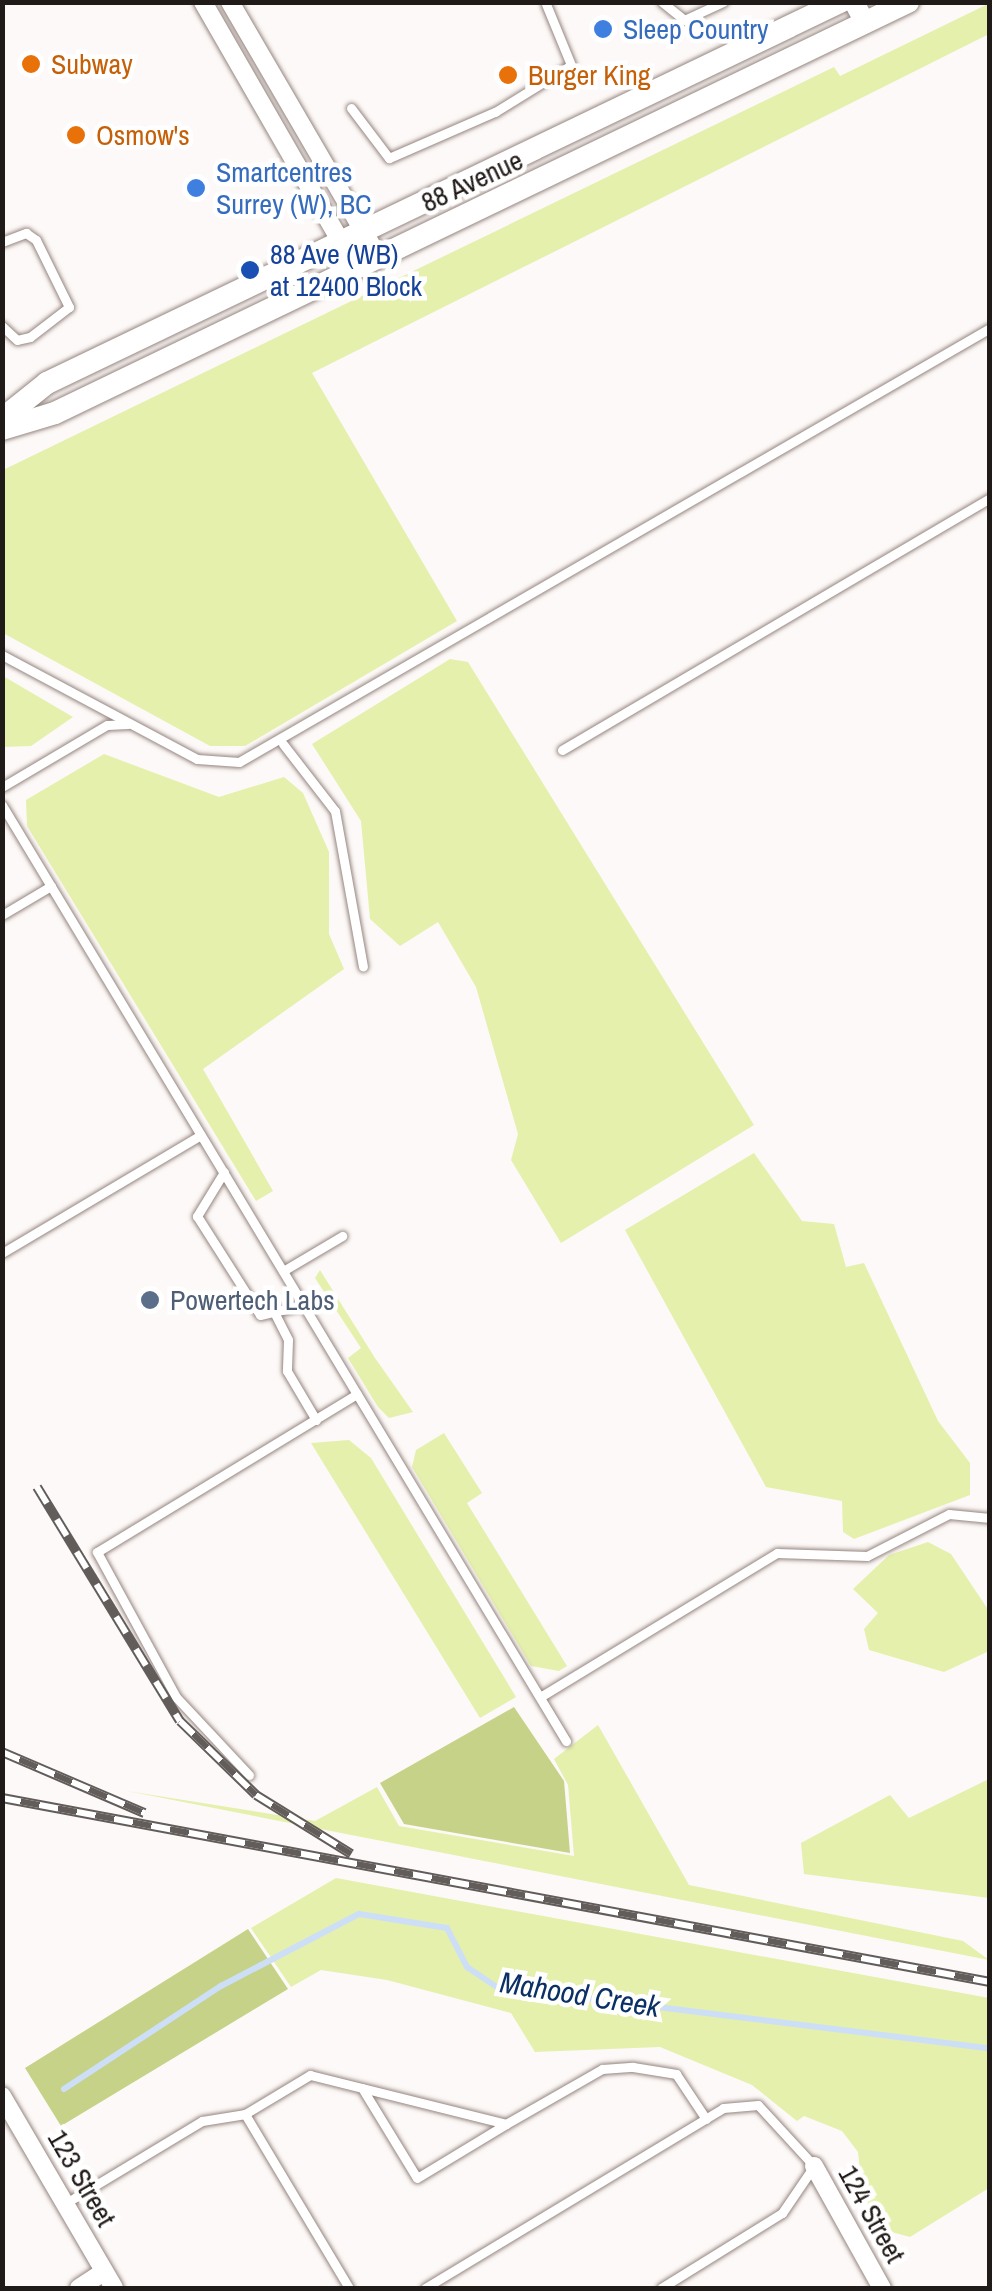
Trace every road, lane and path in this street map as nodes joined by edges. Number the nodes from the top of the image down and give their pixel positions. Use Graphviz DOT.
graph roads {
  1 [pos="203,2"];
  2 [pos="230,2"];
  3 [pos="662,2"];
  4 [pos="723,2"];
  5 [pos="840,2"];
  6 [pos="908,2"];
  7 [pos="546,4"];
  8 [pos="860,13"];
  9 [pos="351,108"];
  10 [pos="366,231"];
  11 [pos="2,242"];
  12 [pos="343,242"];
  13 [pos="379,258"];
  14 [pos="356,268"];
  15 [pos="2,326"];
  16 [pos="990,328"];
  17 [pos="2,419"];
  18 [pos="2,429"];
  19 [pos="990,498"];
  20 [pos="2,655"];
  21 [pos="132,724"];
  22 [pos="283,744"];
  23 [pos="562,750"];
  24 [pos="2,787"];
  25 [pos="2,806"];
  26 [pos="51,886"];
  27 [pos="2,915"];
  28 [pos="364,968"];
  29 [pos="201,1135"];
  30 [pos="224,1172"];
  31 [pos="342,1236"];
  32 [pos="2,1253"];
  33 [pos="283,1271"];
  34 [pos="303,1305"];
  35 [pos="274,1312"];
  36 [pos="357,1394"];
  37 [pos="316,1420"];
  38 [pos="990,1518"];
  39 [pos="540,1697"];
  40 [pos="566,1741"];
  41 [pos="248,1775"];
  42 [pos="362,2088"];
  43 [pos="2,2096"];
  44 [pos="245,2114"];
  45 [pos="706,2119"];
  46 [pos="506,2124"];
  47 [pos="814,2166"];
  48 [pos="65,2204"];
  49 [pos="110,2280"];
  50 [pos="79,2288"];
  51 [pos="348,2288"];
  52 [pos="425,2288"];
  53 [pos="661,2288"];
  54 [pos="882,2288"];
  1 -- 12 [label="street"];
  2 -- 10 [label="street"];
  3 -- 4 [label="lane"];
  5 -- 10 [label="main road, 88 Avenue"];
  6 -- 8 [label="main road, 88 Avenue"];
  7 -- 9 [label="lane"];
  8 -- 13 [label="main road, 88 Avenue"];
  10 -- 12 [label="main road, 88 Avenue"];
  10 -- 13 [label="street"];
  11 -- 15 [label="lane"];
  12 -- 14 [label="street"];
  12 -- 17 [label="main road, 88 Avenue"];
  13 -- 14 [label="main road, 88 Avenue"];
  14 -- 18 [label="main road, 88 Avenue"];
  16 -- 22 [label="lane"];
  19 -- 23 [label="lane"];
  20 -- 21 [label="lane"];
  21 -- 22 [label="lane"];
  21 -- 24 [label="lane"];
  22 -- 28 [label="lane"];
  25 -- 26 [label="lane"];
  26 -- 27 [label="lane"];
  26 -- 29 [label="lane"];
  29 -- 30 [label="lane"];
  29 -- 32 [label="lane"];
  30 -- 33 [label="lane"];
  30 -- 35 [label="lane"];
  31 -- 33 [label="lane"];
  33 -- 34 [label="lane"];
  34 -- 35 [label="lane"];
  34 -- 36 [label="lane"];
  35 -- 37 [label="lane"];
  36 -- 37 [label="lane"];
  36 -- 39 [label="lane"];
  37 -- 41 [label="lane"];
  38 -- 39 [label="lane"];
  39 -- 40 [label="lane"];
  42 -- 44 [label="lane"];
  42 -- 46 [label="lane"];
  42 -- 46 [label="lane"];
  43 -- 48 [label="street, 123 Street"];
  44 -- 48 [label="lane"];
  44 -- 51 [label="lane"];
  45 -- 46 [label="lane"];
  45 -- 47 [label="lane"];
  45 -- 52 [label="lane"];
  47 -- 53 [label="lane"];
  47 -- 54 [label="street, 124 Street"];
  48 -- 49 [label="street, 123 Street"];
  49 -- 50 [label="street"];
}
